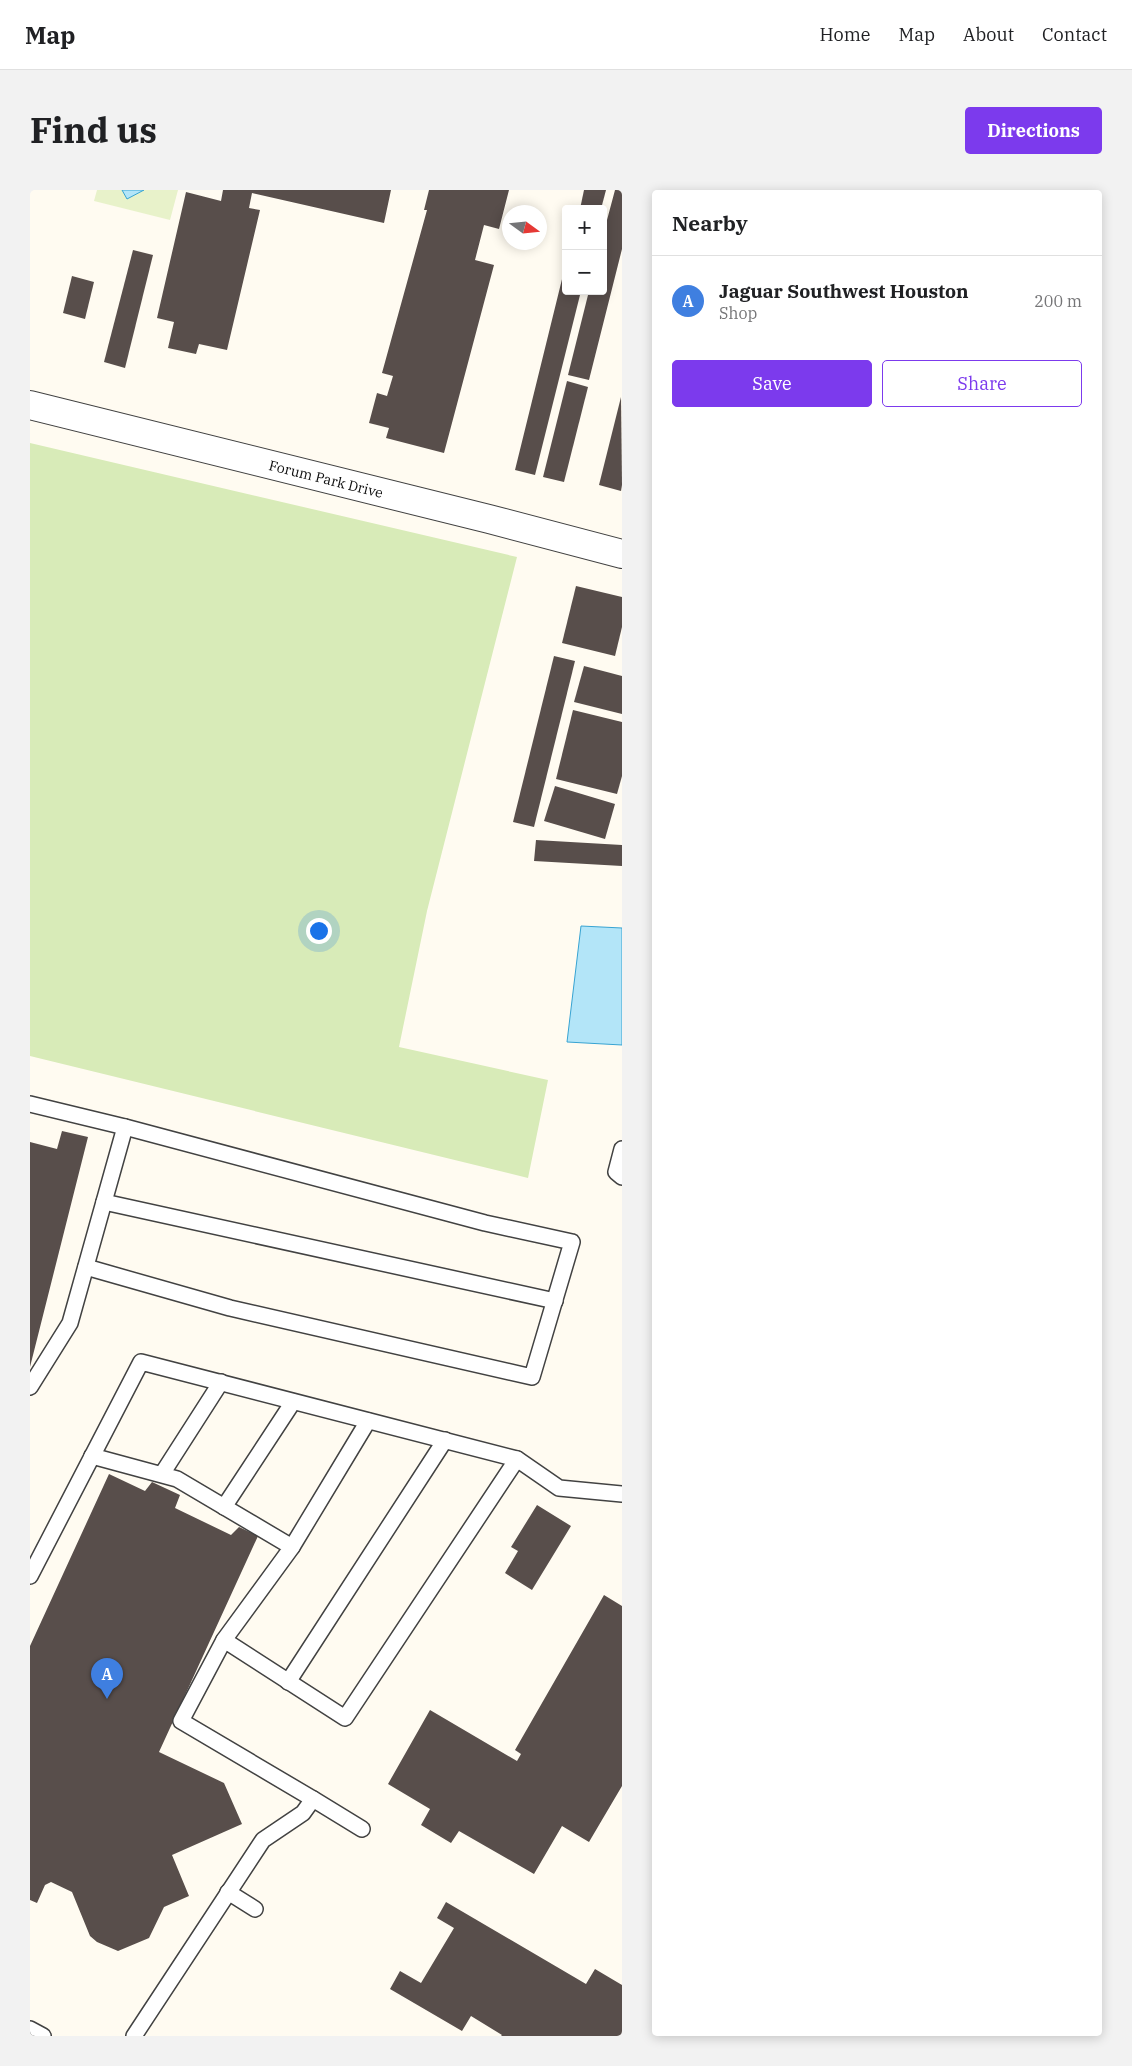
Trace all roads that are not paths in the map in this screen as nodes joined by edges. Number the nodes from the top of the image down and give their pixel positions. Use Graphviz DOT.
graph roads {
  1 [pos="30,406"];
  2 [pos="622,554"];
  3 [pos="30,1104"];
  4 [pos="125,1127"];
  5 [pos="622,1149"];
  6 [pos="622,1177"];
  7 [pos="104,1202"];
  8 [pos="86,1267"];
  9 [pos="555,1301"];
  10 [pos="221,1382"];
  11 [pos="30,1387"];
  12 [pos="294,1402"];
  13 [pos="368,1421"];
  14 [pos="445,1440"];
  15 [pos="92,1456"];
  16 [pos="517,1459"];
  17 [pos="162,1474"];
  18 [pos="622,1494"];
  19 [pos="224,1507"];
  20 [pos="292,1547"];
  21 [pos="30,1576"];
  22 [pos="224,1640"];
  23 [pos="288,1682"];
  24 [pos="313,1799"];
  25 [pos="362,1829"];
  26 [pos="228,1892"];
  27 [pos="255,1909"];
  28 [pos="30,2029"];
  29 [pos="43,2036"];
  30 [pos="134,2036"];
  1 -- 2 [label="street, Forum Park Drive"];
  3 -- 4 [label="lane"];
  4 -- 7 [label="lane"];
  4 -- 9 [label="lane"];
  5 -- 6 [label="lane"];
  7 -- 8 [label="lane"];
  7 -- 9 [label="lane"];
  8 -- 9 [label="lane"];
  8 -- 11 [label="lane"];
  10 -- 12 [label="lane"];
  10 -- 15 [label="lane"];
  10 -- 17 [label="lane"];
  12 -- 13 [label="lane"];
  12 -- 19 [label="lane"];
  13 -- 14 [label="lane"];
  13 -- 20 [label="lane"];
  14 -- 16 [label="lane"];
  14 -- 23 [label="lane"];
  15 -- 17 [label="lane"];
  15 -- 21 [label="lane"];
  16 -- 18 [label="lane"];
  16 -- 23 [label="lane"];
  17 -- 19 [label="lane"];
  19 -- 20 [label="lane"];
  20 -- 22 [label="lane"];
  22 -- 23 [label="lane"];
  22 -- 24 [label="lane"];
  24 -- 25 [label="lane"];
  24 -- 26 [label="lane"];
  26 -- 27 [label="lane"];
  26 -- 30 [label="lane"];
  28 -- 29 [label="lane"];
}
